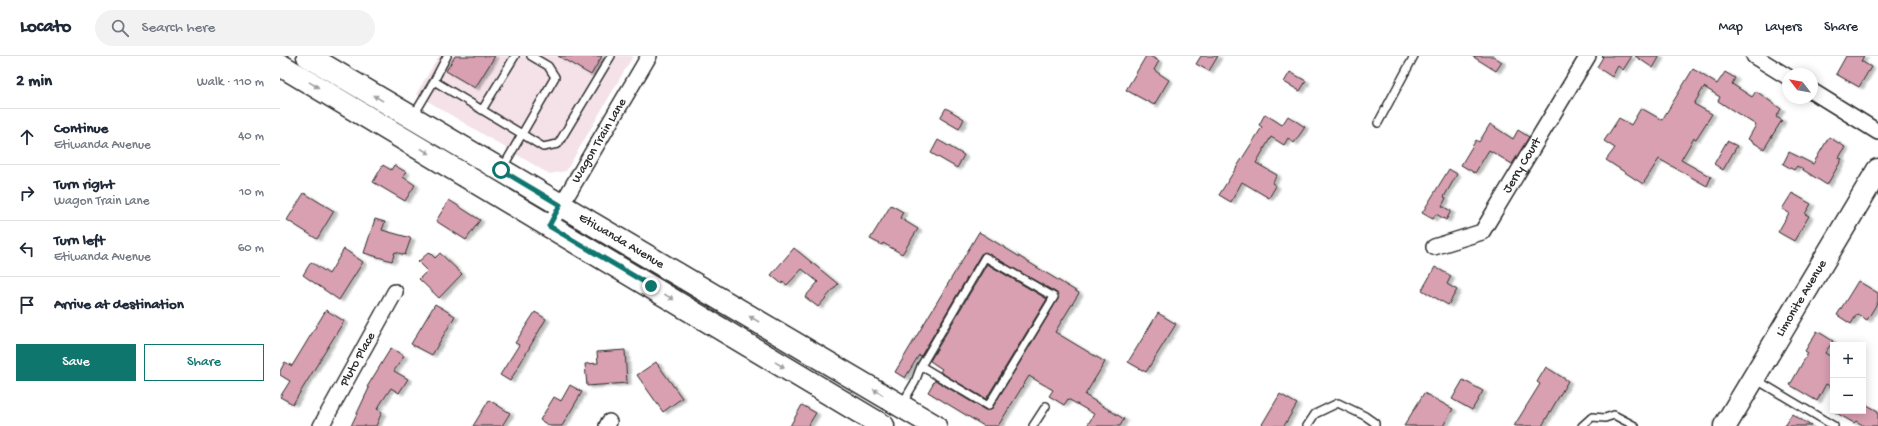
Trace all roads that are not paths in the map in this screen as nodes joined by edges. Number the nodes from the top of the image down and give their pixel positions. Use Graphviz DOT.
graph roads {
  1 [pos="308,56"];
  2 [pos="447,56"];
  3 [pos="515,56"];
  4 [pos="531,56"];
  5 [pos="611,56"];
  6 [pos="649,56"];
  7 [pos="1414,56"];
  8 [pos="1588,56"];
  9 [pos="1754,56"];
  10 [pos="280,65"];
  11 [pos="1782,73"];
  12 [pos="434,81"];
  13 [pos="1818,96"];
  14 [pos="482,110"];
  15 [pos="412,118"];
  16 [pos="1378,123"];
  17 [pos="1878,132"];
  18 [pos="522,134"];
  19 [pos="501,170"];
  20 [pos="1878,170"];
  21 [pos="560,205"];
  22 [pos="549,226"];
  23 [pos="1434,246"];
  24 [pos="395,292"];
  25 [pos="921,366"];
  26 [pos="1753,378"];
  27 [pos="901,406"];
  28 [pos="1046,406"];
  29 [pos="925,423"];
  30 [pos="321,426"];
  31 [pos="883,426"];
  32 [pos="1033,426"];
  33 [pos="1307,426"];
  34 [pos="1375,426"];
  35 [pos="1582,426"];
  36 [pos="1635,426"];
  37 [pos="1725,426"];
  38 [pos="1834,426"];
  15 -- 1 [label="main road, Etiwanda Avenue, one-way"];
  2 -- 12 [label="lane"];
  3 -- 14 [label="lane"];
  4 -- 18 [label="lane"];
  5 -- 18 [label="lane"];
  6 -- 21 [label="street, Wagon Train Lane"];
  7 -- 16 [label="lane"];
  8 -- 23 [label="street, Jerry Court"];
  9 -- 11 [label="street"];
  10 -- 22 [label="main road, Etiwanda Avenue, one-way"];
  12 -- 14 [label="lane"];
  12 -- 15 [label="lane"];
  13 -- 17 [label="street"];
  14 -- 18 [label="lane"];
  15 -- 19 [label="main road, Etiwanda Avenue"];
  18 -- 19 [label="lane"];
  19 -- 21 [label="main road, Etiwanda Avenue"];
  20 -- 26 [label="main road, Limonite Avenue"];
  21 -- 22 [label="street, Wagon Train Lane"];
  27 -- 21 [label="main road, Etiwanda Avenue, one-way"];
  22 -- 31 [label="main road, Etiwanda Avenue, one-way"];
  24 -- 30 [label="street, Pluto Place"];
  25 -- 25 [label="lane"];
  25 -- 27 [label="lane"];
  26 -- 37 [label="main road, Limonite Avenue"];
  26 -- 38 [label="lane"];
  27 -- 29 [label="main road, Etiwanda Avenue"];
  28 -- 32 [label="lane"];
  33 -- 34 [label="lane"];
  35 -- 36 [label="lane"];
}
